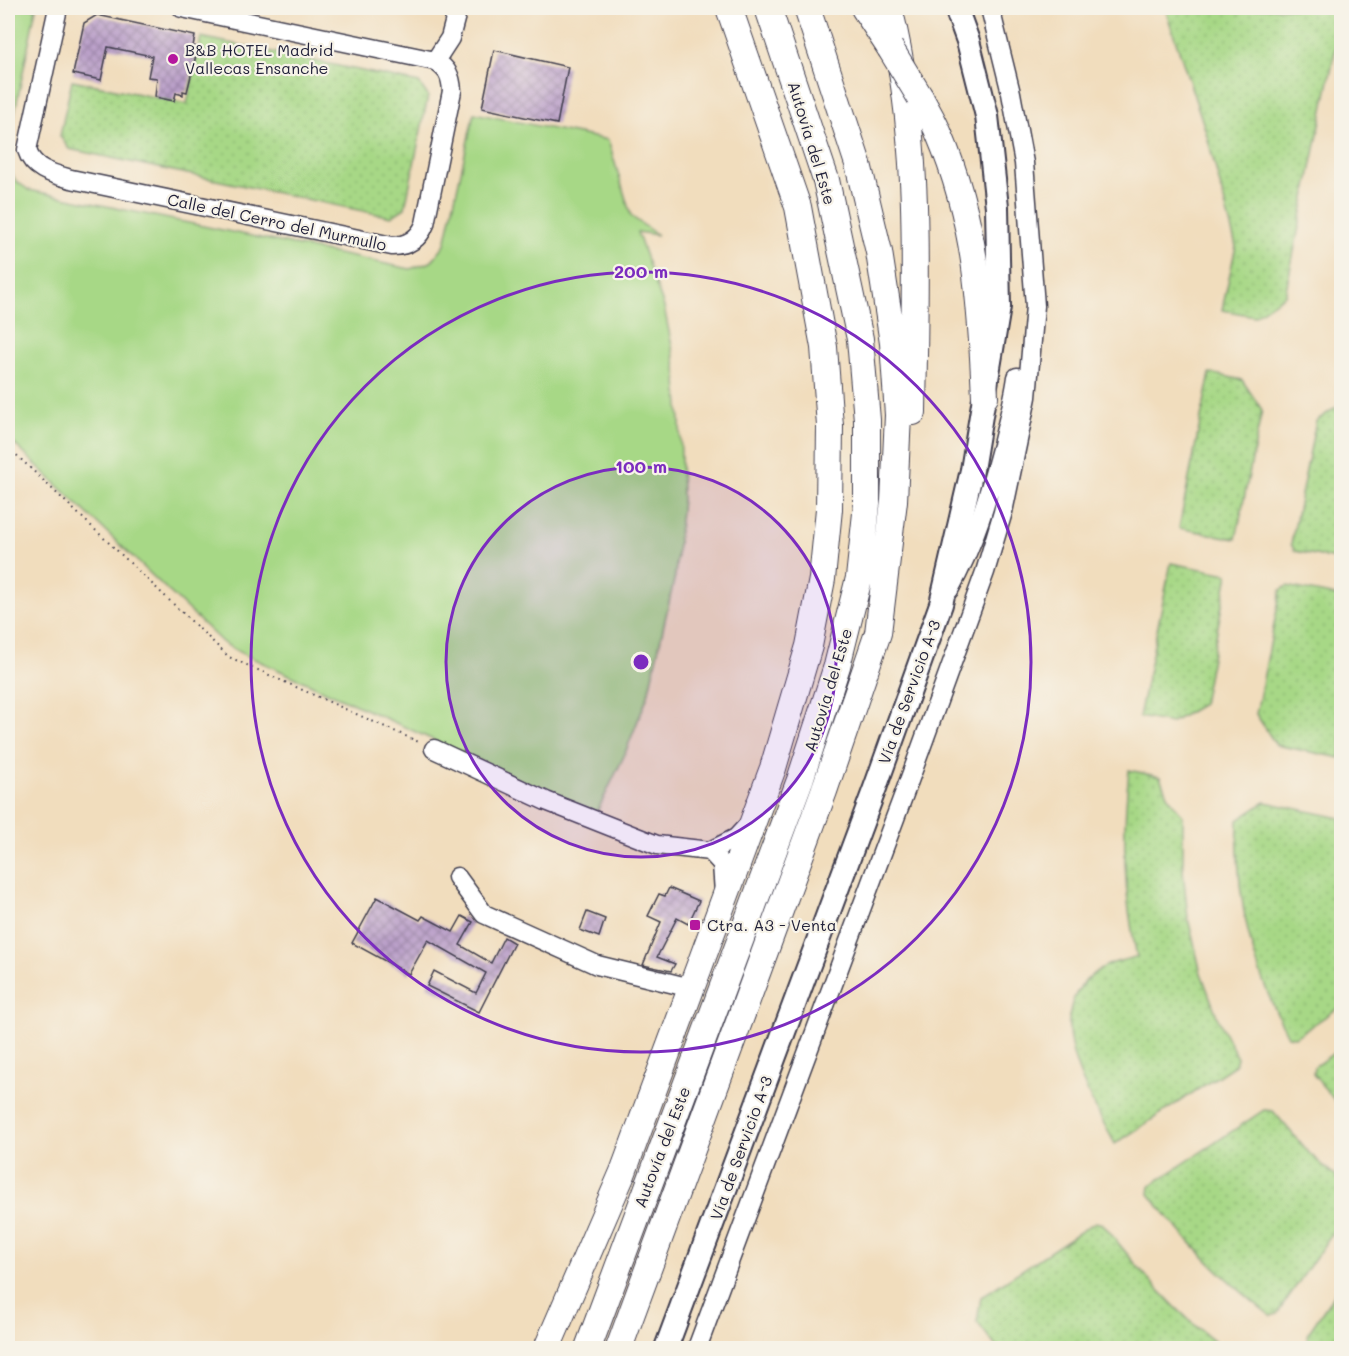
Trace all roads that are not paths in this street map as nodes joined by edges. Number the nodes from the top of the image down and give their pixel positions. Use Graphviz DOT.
graph roads {
  1 [pos="57,8"];
  2 [pos="182,8"];
  3 [pos="458,8"];
  4 [pos="729,8"];
  5 [pos="768,8"];
  6 [pos="807,8"];
  7 [pos="864,8"];
  8 [pos="889,8"];
  9 [pos="956,8"];
  10 [pos="990,8"];
  11 [pos="250,15"];
  12 [pos="435,61"];
  13 [pos="1031,252"];
  14 [pos="985,397"];
  15 [pos="941,604"];
  16 [pos="878,633"];
  17 [pos="435,749"];
  18 [pos="754,818"];
  19 [pos="710,851"];
  20 [pos="457,877"];
  21 [pos="724,898"];
  22 [pos="466,907"];
  23 [pos="484,914"];
  24 [pos="691,988"];
  25 [pos="547,1348"];
  26 [pos="588,1348"];
  27 [pos="619,1348"];
  28 [pos="666,1348"];
  29 [pos="697,1348"];
  1 -- 12 [label="street, Calle del Cerro del Murmullo"];
  2 -- 11 [label="street"];
  3 -- 12 [label="street"];
  4 -- 18 [label="highway"];
  5 -- 26 [label="highway, Autovía del Este"];
  6 -- 16 [label="highway, Autovía del Este"];
  7 -- 14 [label="highway, bridge"];
  8 -- 16 [label="highway"];
  9 -- 14 [label="main road, Vía de Servicio A-3"];
  10 -- 13 [label="street"];
  11 -- 12 [label="street"];
  13 -- 15 [label="street"];
  13 -- 29 [label="street"];
  14 -- 15 [label="main road, Vía de Servicio A-3"];
  15 -- 28 [label="main road, Vía de Servicio A-3"];
  16 -- 27 [label="highway, Autovía del Este"];
  17 -- 19 [label="street"];
  18 -- 19 [label="street"];
  18 -- 21 [label="highway"];
  19 -- 21 [label="street"];
  20 -- 23 [label="street"];
  21 -- 24 [label="highway"];
  22 -- 23 [label="street"];
  23 -- 24 [label="street"];
  24 -- 25 [label="highway"];
}
